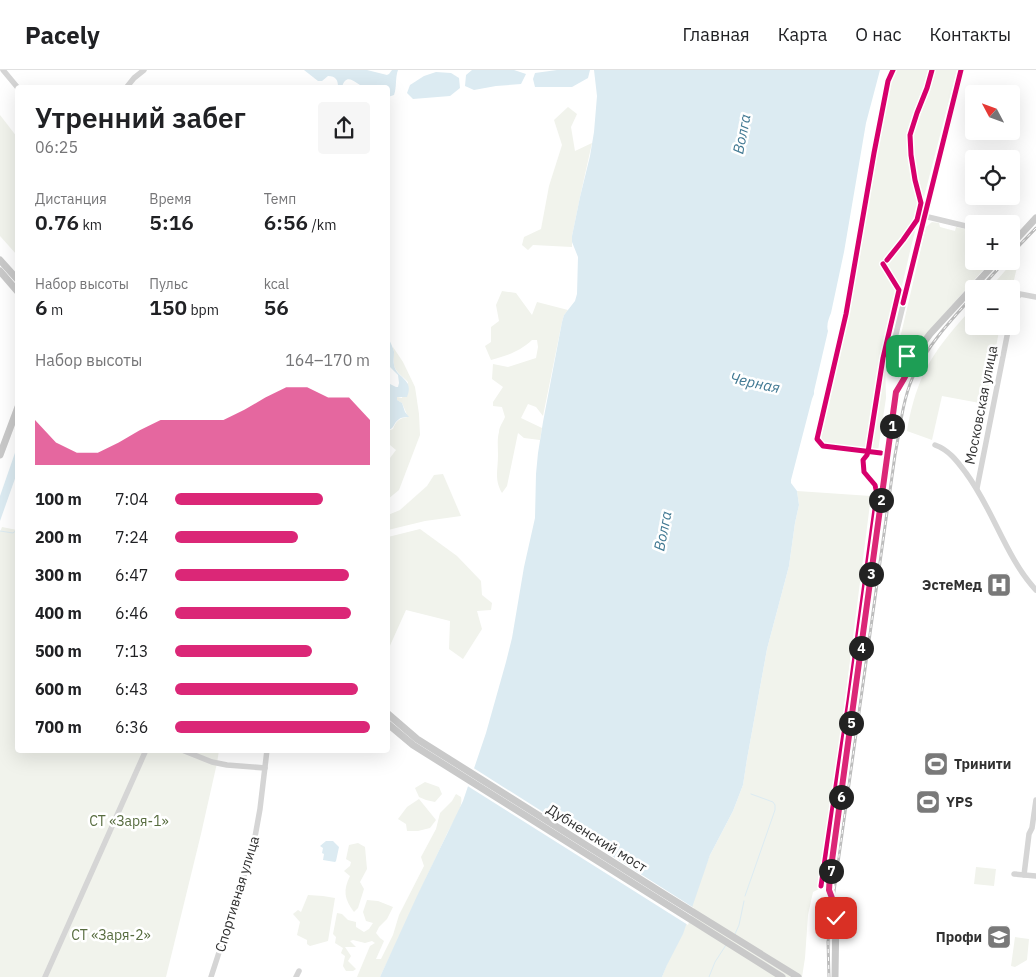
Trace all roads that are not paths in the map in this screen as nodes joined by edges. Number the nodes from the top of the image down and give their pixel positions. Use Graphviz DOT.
graph roads {
  1 [pos="3,70"];
  2 [pos="144,70"];
  3 [pos="961,70"];
  4 [pos="16,85"];
  5 [pos="128,85"];
  6 [pos="924,216"];
  7 [pos="1036,218"];
  8 [pos="965,226"];
  9 [pos="1020,233"];
  10 [pos="0,260"];
  11 [pos="989,270"];
  12 [pos="0,271"];
  13 [pos="15,277"];
  14 [pos="15,288"];
  15 [pos="1020,294"];
  16 [pos="1036,297"];
  17 [pos="1007,335"];
  18 [pos="893,346"];
  19 [pos="918,350"];
  20 [pos="901,355"];
  21 [pos="891,361"];
  22 [pos="911,365"];
  23 [pos="892,370"];
  24 [pos="906,373"];
  25 [pos="896,392"];
  26 [pos="15,415"];
  27 [pos="935,445"];
  28 [pos="0,455"];
  29 [pos="977,488"];
  30 [pos="1036,590"];
  31 [pos="390,716"];
  32 [pos="390,726"];
  33 [pos="145,753"];
  34 [pos="190,753"];
  35 [pos="267,753"];
  36 [pos="266,768"];
  37 [pos="1036,800"];
  38 [pos="1034,828"];
  39 [pos="1014,874"];
  40 [pos="1024,875"];
  41 [pos="1036,876"];
  42 [pos="45,977"];
  43 [pos="211,977"];
  44 [pos="782,977"];
  45 [pos="798,977"];
  46 [pos="835,977"];
  1 -- 4 [label="street"];
  2 -- 5 [label="street"];
  3 -- 6 [label="street"];
  6 -- 8 [label="street"];
  6 -- 18 [label="street"];
  7 -- 9 [label="main road"];
  10 -- 13 [label="main road"];
  11 -- 19 [label="main road"];
  12 -- 14 [label="main road"];
  15 -- 16 [label="street"];
  17 -- 29 [label="street, Московская улица"];
  18 -- 20 [label="street"];
  18 -- 21 [label="street"];
  19 -- 20 [label="main road"];
  19 -- 22 [label="main road"];
  20 -- 21 [label="main road"];
  20 -- 22 [label="main road"];
  21 -- 23 [label="main road"];
  22 -- 24 [label="main road"];
  23 -- 24 [label="main road"];
  23 -- 25 [label="main road"];
  24 -- 25 [label="main road"];
  25 -- 46 [label="main road"];
  26 -- 28 [label="main road"];
  27 -- 29 [label="street"];
  29 -- 30 [label="street"];
  31 -- 45 [label="main road, Дубненский мост"];
  32 -- 44 [label="main road, Дубненский мост"];
  33 -- 42 [label="street"];
  34 -- 36 [label="street"];
  35 -- 36 [label="street, Спортивная улица"];
  36 -- 43 [label="street, Спортивная улица"];
  37 -- 38 [label="street"];
  38 -- 40 [label="street"];
  39 -- 40 [label="street"];
  40 -- 41 [label="street"];
}
